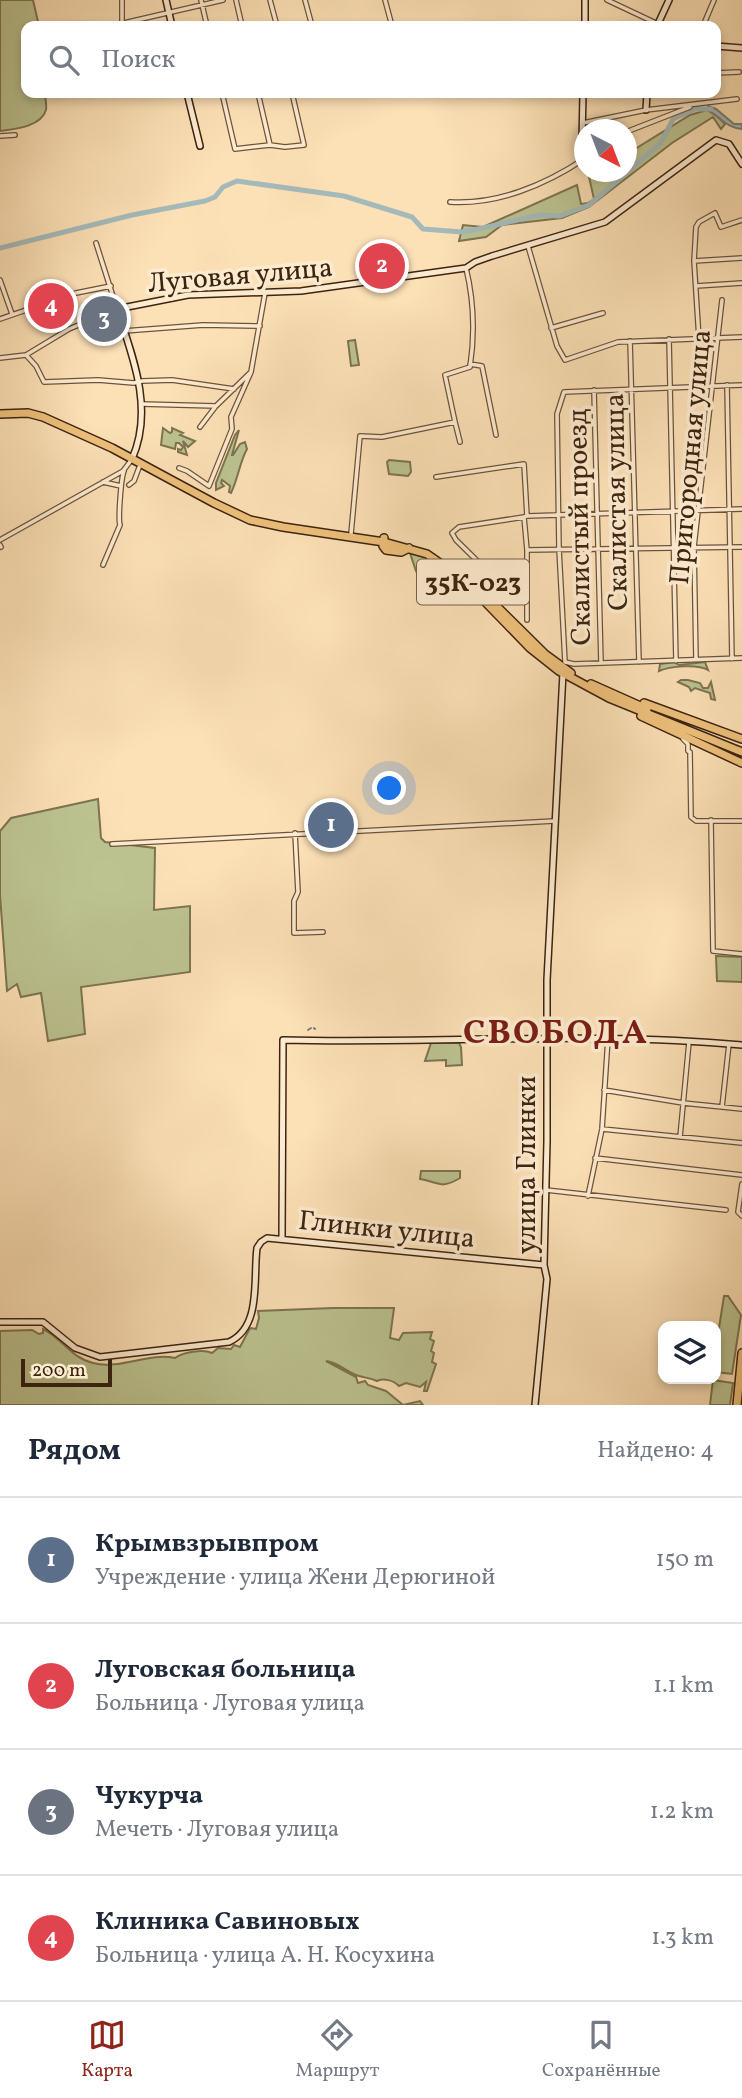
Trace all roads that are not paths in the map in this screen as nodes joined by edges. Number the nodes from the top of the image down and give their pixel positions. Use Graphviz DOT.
graph roads {
  1 [pos="122,0"];
  2 [pos="166,0"];
  3 [pos="223,0"];
  4 [pos="236,0"];
  5 [pos="270,0"];
  6 [pos="305,0"];
  7 [pos="385,0"];
  8 [pos="585,0"];
  9 [pos="607,0"];
  10 [pos="669,0"];
  11 [pos="713,0"];
  12 [pos="201,2"];
  13 [pos="169,13"];
  14 [pos="122,21"];
  15 [pos="135,21"];
  16 [pos="171,21"];
  17 [pos="206,21"];
  18 [pos="241,21"];
  19 [pos="276,21"];
  20 [pos="311,21"];
  21 [pos="391,21"];
  22 [pos="584,21"];
  23 [pos="649,21"];
  24 [pos="659,21"];
  25 [pos="705,21"];
  26 [pos="721,46"];
  27 [pos="742,48"];
  28 [pos="739,72"];
  29 [pos="721,73"];
  30 [pos="189,98"];
  31 [pos="223,98"];
  32 [pos="259,98"];
  33 [pos="293,98"];
  34 [pos="583,98"];
  35 [pos="647,98"];
  36 [pos="737,99"];
  37 [pos="694,104"];
  38 [pos="646,110"];
  39 [pos="583,119"];
  40 [pos="602,119"];
  41 [pos="637,127"];
  42 [pos="15,135"];
  43 [pos="0,136"];
  44 [pos="270,145"];
  45 [pos="200,146"];
  46 [pos="742,164"];
  47 [pos="574,165"];
  48 [pos="450,202"];
  49 [pos="742,220"];
  50 [pos="96,243"];
  51 [pos="528,246"];
  52 [pos="742,258"];
  53 [pos="694,261"];
  54 [pos="466,268"];
  55 [pos="0,280"];
  56 [pos="742,283"];
  57 [pos="111,286"];
  58 [pos="696,286"];
  59 [pos="265,293"];
  60 [pos="722,300"];
  61 [pos="117,309"];
  62 [pos="603,313"];
  63 [pos="12,314"];
  64 [pos="0,319"];
  65 [pos="260,326"];
  66 [pos="551,328"];
  67 [pos="124,331"];
  68 [pos="742,337"];
  69 [pos="669,339"];
  70 [pos="699,339"];
  71 [pos="718,339"];
  72 [pos="630,341"];
  73 [pos="26,355"];
  74 [pos="0,358"];
  75 [pos="470,364"];
  76 [pos="251,372"];
  77 [pos="138,382"];
  78 [pos="727,385"];
  79 [pos="742,385"];
  80 [pos="713,386"];
  81 [pos="670,387"];
  82 [pos="632,388"];
  83 [pos="234,389"];
  84 [pos="594,390"];
  85 [pos="141,404"];
  86 [pos="216,406"];
  87 [pos="0,414"];
  88 [pos="455,422"];
  89 [pos="200,427"];
  90 [pos="496,435"];
  91 [pos="460,442"];
  92 [pos="132,459"];
  93 [pos="141,464"];
  94 [pos="179,468"];
  95 [pos="125,469"];
  96 [pos="436,477"];
  97 [pos="102,482"];
  98 [pos="174,482"];
  99 [pos="121,485"];
  100 [pos="129,485"];
  101 [pos="742,509"];
  102 [pos="672,510"];
  103 [pos="698,510"];
  104 [pos="731,510"];
  105 [pos="635,512"];
  106 [pos="597,514"];
  107 [pos="559,515"];
  108 [pos="525,517"];
  109 [pos="351,534"];
  110 [pos="384,540"];
  111 [pos="0,544"];
  112 [pos="673,547"];
  113 [pos="694,547"];
  114 [pos="731,547"];
  115 [pos="742,547"];
  116 [pos="559,549"];
  117 [pos="598,549"];
  118 [pos="635,549"];
  119 [pos="527,550"];
  120 [pos="103,565"];
  121 [pos="527,589"];
  122 [pos="527,620"];
  123 [pos="742,658"];
  124 [pos="732,659"];
  125 [pos="696,660"];
  126 [pos="676,661"];
  127 [pos="639,662"];
  128 [pos="601,663"];
  129 [pos="562,673"];
  130 [pos="616,696"];
  131 [pos="629,707"];
  132 [pos="668,729"];
  133 [pos="742,739"];
  134 [pos="742,750"];
  135 [pos="742,763"];
  136 [pos="711,820"];
  137 [pos="556,821"];
  138 [pos="742,821"];
  139 [pos="295,833"];
  140 [pos="112,844"];
  141 [pos="323,932"];
  142 [pos="742,954"];
  143 [pos="547,1038"];
  144 [pos="608,1038"];
  145 [pos="689,1040"];
  146 [pos="729,1044"];
  147 [pos="742,1045"];
  148 [pos="604,1090"];
  149 [pos="682,1103"];
  150 [pos="722,1107"];
  151 [pos="742,1109"];
  152 [pos="602,1129"];
  153 [pos="680,1137"];
  154 [pos="742,1143"];
  155 [pos="595,1158"];
  156 [pos="742,1175"];
  157 [pos="742,1184"];
  158 [pos="546,1190"];
  159 [pos="589,1196"];
  160 [pos="726,1210"];
  161 [pos="742,1216"];
  162 [pos="282,1239"];
  163 [pos="544,1265"];
  164 [pos="0,1322"];
  165 [pos="742,1353"];
  166 [pos="739,1404"];
  167 [pos="535,1405"];
  1 -- 14 [label="street"];
  2 -- 13 [label="main road"];
  3 -- 12 [label="street"];
  4 -- 18 [label="street"];
  5 -- 19 [label="street"];
  6 -- 20 [label="street"];
  7 -- 21 [label="street"];
  8 -- 22 [label="main road"];
  9 -- 23 [label="street"];
  10 -- 24 [label="main road"];
  11 -- 25 [label="street"];
  12 -- 13 [label="street"];
  12 -- 17 [label="street"];
  13 -- 15 [label="street"];
  13 -- 16 [label="main road"];
  26 -- 27 [label="main road"];
  28 -- 29 [label="street"];
  30 -- 45 [label="main road"];
  31 -- 44 [label="street"];
  32 -- 44 [label="street"];
  33 -- 44 [label="street"];
  34 -- 39 [label="main road"];
  35 -- 38 [label="main road"];
  36 -- 37 [label="street"];
  37 -- 38 [label="street"];
  37 -- 41 [label="street"];
  38 -- 40 [label="street"];
  42 -- 43 [label="street"];
  46 -- 51 [label="main road, Луговая улица"];
  47 -- 48 [label="street"];
  49 -- 53 [label="street"];
  50 -- 57 [label="street"];
  51 -- 54 [label="main road, Луговая улица"];
  51 -- 66 [label="street"];
  52 -- 53 [label="street"];
  53 -- 58 [label="street"];
  54 -- 59 [label="main road, Луговая улица"];
  54 -- 75 [label="street"];
  55 -- 63 [label="street"];
  56 -- 58 [label="street"];
  57 -- 61 [label="street"];
  57 -- 63 [label="street"];
  58 -- 70 [label="street"];
  59 -- 61 [label="main road, Луговая улица"];
  59 -- 65 [label="street"];
  60 -- 71 [label="street, Пригородная улица"];
  61 -- 67 [label="main road"];
  61 -- 73 [label="street, Луговая улица"];
  62 -- 66 [label="street"];
  63 -- 64 [label="street"];
  65 -- 67 [label="street"];
  65 -- 76 [label="street"];
  66 -- 72 [label="street"];
  67 -- 77 [label="main road"];
  68 -- 71 [label="street"];
  69 -- 70 [label="street"];
  69 -- 72 [label="street"];
  69 -- 81 [label="street"];
  70 -- 71 [label="street"];
  71 -- 80 [label="street, Пригородная улица"];
  72 -- 82 [label="street, Скалистая улица"];
  73 -- 74 [label="street, Луговая улица"];
  73 -- 77 [label="street"];
  75 -- 88 [label="street"];
  75 -- 90 [label="street"];
  76 -- 83 [label="street"];
  76 -- 94 [label="street"];
  77 -- 83 [label="street"];
  77 -- 85 [label="main road"];
  78 -- 79 [label="street"];
  78 -- 80 [label="street"];
  78 -- 104 [label="street"];
  80 -- 81 [label="street"];
  80 -- 103 [label="street, Пригородная улица"];
  81 -- 82 [label="street"];
  81 -- 102 [label="street"];
  82 -- 84 [label="street"];
  82 -- 105 [label="street, Скалистая улица"];
  83 -- 86 [label="street"];
  84 -- 106 [label="street, Скалистый проезд"];
  84 -- 107 [label="street"];
  85 -- 86 [label="street"];
  85 -- 92 [label="main road"];
  86 -- 89 [label="street"];
  87 -- 92 [label="main road, 35К-023"];
  88 -- 91 [label="street"];
  88 -- 109 [label="street"];
  92 -- 93 [label="main road, 35К-023"];
  92 -- 95 [label="street"];
  93 -- 98 [label="main road, 35К-023"];
  93 -- 100 [label="street"];
  95 -- 97 [label="street"];
  95 -- 99 [label="street"];
  96 -- 108 [label="street"];
  97 -- 99 [label="street"];
  97 -- 111 [label="street"];
  98 -- 109 [label="main road, 35К-023"];
  98 -- 110 [label="main road, 35К-023"];
  99 -- 120 [label="street"];
  101 -- 104 [label="street"];
  102 -- 103 [label="street"];
  102 -- 105 [label="street"];
  102 -- 112 [label="street"];
  103 -- 104 [label="street"];
  103 -- 113 [label="street, Пригородная улица"];
  104 -- 114 [label="street"];
  105 -- 106 [label="street"];
  105 -- 118 [label="street, Скалистая улица"];
  106 -- 107 [label="street"];
  106 -- 117 [label="street, Скалистый проезд"];
  107 -- 108 [label="street"];
  107 -- 116 [label="street"];
  108 -- 119 [label="street"];
  108 -- 121 [label="street"];
  109 -- 110 [label="main road, 35К-023"];
  110 -- 129 [label="main road, 35К-023"];
  110 -- 130 [label="main road, 35К-023"];
  112 -- 113 [label="street"];
  112 -- 118 [label="street"];
  112 -- 126 [label="street"];
  113 -- 114 [label="street"];
  113 -- 125 [label="street, Пригородная улица"];
  114 -- 115 [label="street"];
  114 -- 124 [label="street"];
  116 -- 117 [label="street"];
  116 -- 119 [label="street"];
  116 -- 128 [label="street"];
  117 -- 118 [label="street"];
  117 -- 128 [label="street, Скалистый проезд"];
  118 -- 127 [label="street, Скалистая улица"];
  119 -- 121 [label="street"];
  121 -- 122 [label="street"];
  123 -- 124 [label="street"];
  124 -- 125 [label="street"];
  125 -- 126 [label="street"];
  126 -- 127 [label="street"];
  127 -- 128 [label="street"];
  129 -- 131 [label="main road, 35К-023"];
  129 -- 137 [label="main road, улица Глинки"];
  130 -- 133 [label="main road"];
  130 -- 134 [label="main road, 35К-023"];
  131 -- 132 [label="main road"];
  131 -- 134 [label="main road, 35К-023"];
  132 -- 135 [label="main road"];
  132 -- 136 [label="street"];
  136 -- 138 [label="street"];
  136 -- 142 [label="street"];
  137 -- 139 [label="street"];
  137 -- 143 [label="main road, улица Глинки"];
  139 -- 140 [label="street"];
  139 -- 141 [label="street"];
  143 -- 144 [label="main road"];
  143 -- 158 [label="main road, улица Глинки"];
  143 -- 162 [label="main road"];
  144 -- 145 [label="main road"];
  144 -- 148 [label="street"];
  145 -- 146 [label="main road"];
  145 -- 149 [label="street"];
  146 -- 147 [label="main road"];
  146 -- 150 [label="street"];
  148 -- 149 [label="street"];
  148 -- 152 [label="street"];
  149 -- 150 [label="street"];
  149 -- 153 [label="street"];
  150 -- 151 [label="street"];
  152 -- 153 [label="street"];
  152 -- 155 [label="street"];
  153 -- 154 [label="street"];
  155 -- 156 [label="street"];
  155 -- 159 [label="street"];
  157 -- 161 [label="street"];
  158 -- 159 [label="street"];
  158 -- 163 [label="main road, улица Глинки"];
  159 -- 160 [label="street"];
  162 -- 163 [label="main road, Глинки улица"];
  162 -- 164 [label="main road, Глинки улица"];
  163 -- 167 [label="main road, улица Глинки"];
  165 -- 166 [label="main road"];
}
